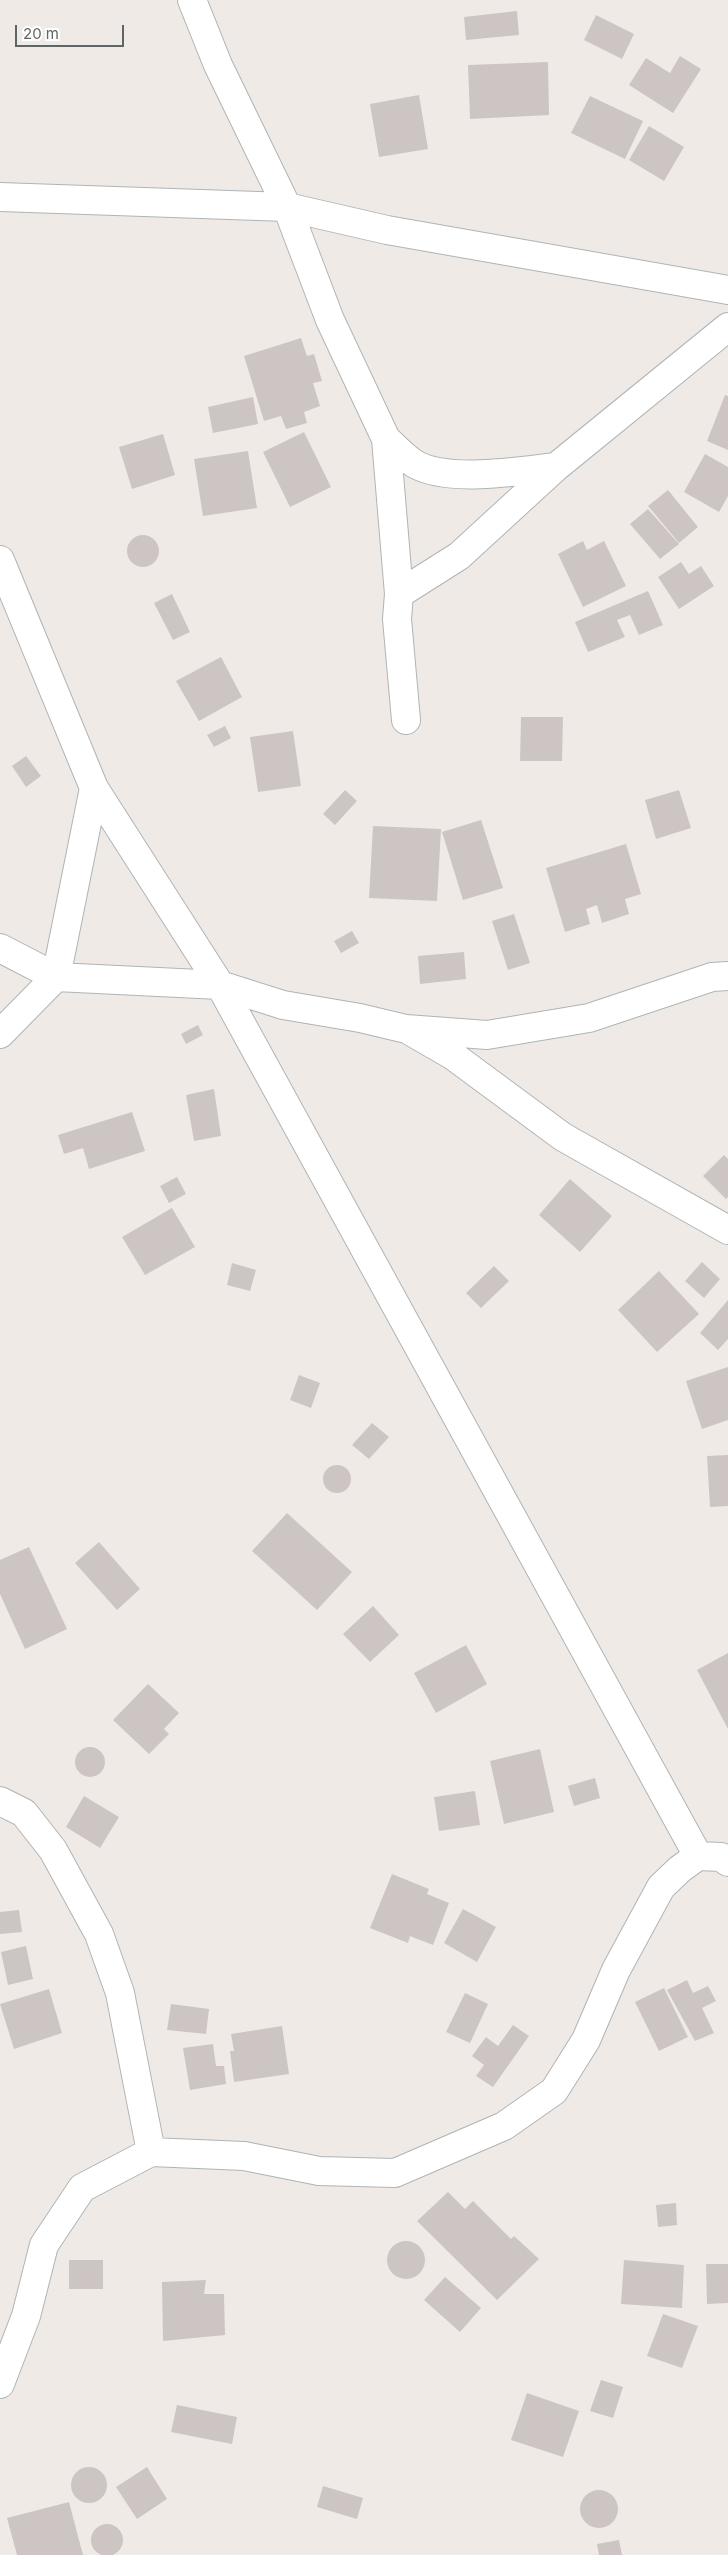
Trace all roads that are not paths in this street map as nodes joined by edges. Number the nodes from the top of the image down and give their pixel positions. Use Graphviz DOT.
graph roads {
  1 [pos="192,0"];
  2 [pos="0,197"];
  3 [pos="288,207"];
  4 [pos="728,290"];
  5 [pos="726,330"];
  6 [pos="386,439"];
  7 [pos="556,467"];
  8 [pos="0,560"];
  9 [pos="399,594"];
  10 [pos="406,720"];
  11 [pos="94,788"];
  12 [pos="0,948"];
  13 [pos="56,976"];
  14 [pos="728,976"];
  15 [pos="220,985"];
  16 [pos="406,1029"];
  17 [pos="0,1034"];
  18 [pos="728,1230"];
  19 [pos="0,1801"];
  20 [pos="698,1856"];
  21 [pos="728,1862"];
  22 [pos="151,2152"];
  23 [pos="0,2384"];
  1 -- 3 [label="street"];
  2 -- 3 [label="street"];
  3 -- 4 [label="street"];
  3 -- 6 [label="street"];
  5 -- 7 [label="street"];
  6 -- 7 [label="street"];
  6 -- 9 [label="street"];
  7 -- 9 [label="street"];
  8 -- 11 [label="street"];
  9 -- 10 [label="street"];
  11 -- 13 [label="street"];
  11 -- 15 [label="street"];
  12 -- 13 [label="street"];
  13 -- 15 [label="street"];
  13 -- 17 [label="street"];
  14 -- 16 [label="street"];
  15 -- 16 [label="street"];
  15 -- 20 [label="street"];
  16 -- 18 [label="street"];
  19 -- 22 [label="street"];
  20 -- 21 [label="street"];
  20 -- 22 [label="street"];
  22 -- 23 [label="street"];
}
